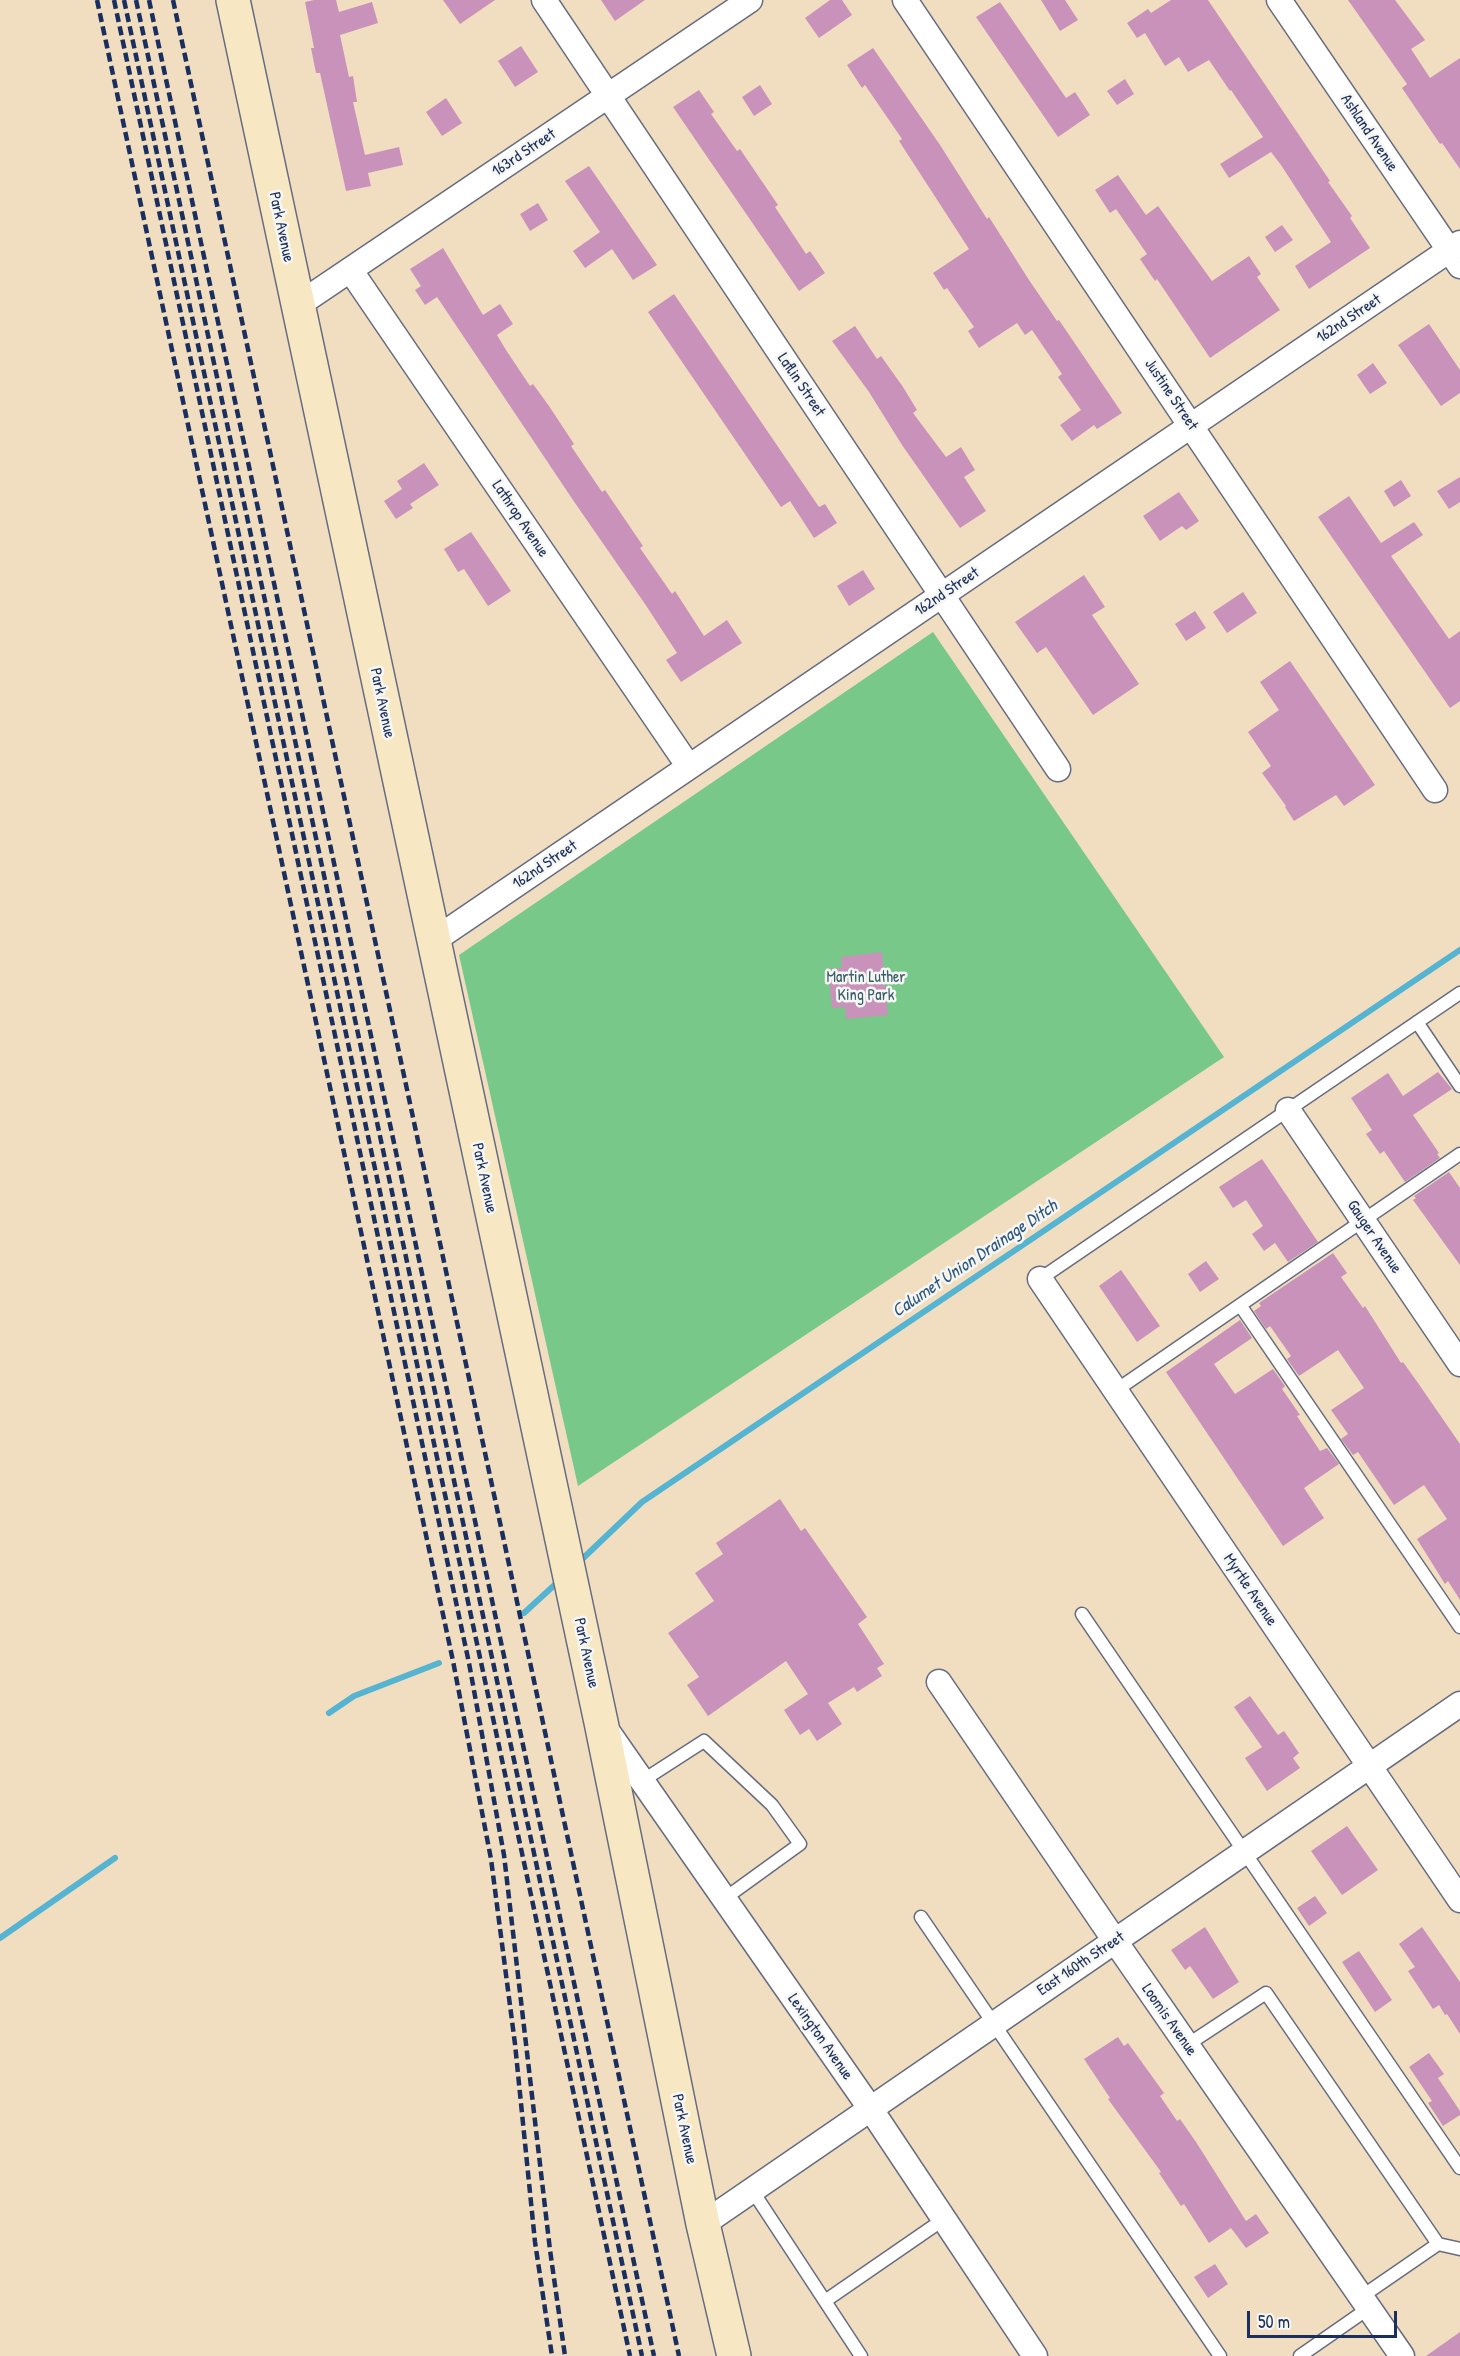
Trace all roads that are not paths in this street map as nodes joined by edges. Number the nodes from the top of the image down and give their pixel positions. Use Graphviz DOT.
graph roads {
  1 [pos="233,0"];
  2 [pos="544,0"];
  3 [pos="750,0"];
  4 [pos="905,0"];
  5 [pos="1279,0"];
  6 [pos="608,96"];
  7 [pos="1456,253"];
  8 [pos="351,271"];
  9 [pos="298,305"];
  10 [pos="1192,426"];
  11 [pos="941,596"];
  12 [pos="689,767"];
  13 [pos="1058,770"];
  14 [pos="1435,790"];
  15 [pos="433,941"];
  16 [pos="1460,993"];
  17 [pos="1417,1023"];
  18 [pos="1460,1086"];
  19 [pos="1288,1110"];
  20 [pos="1460,1154"];
  21 [pos="1363,1221"];
  22 [pos="1040,1279"];
  23 [pos="1240,1305"];
  24 [pos="1460,1364"];
  25 [pos="1115,1391"];
  26 [pos="1082,1614"];
  27 [pos="1460,1627"];
  28 [pos="939,1682"];
  29 [pos="1460,1704"];
  30 [pos="601,1722"];
  31 [pos="1370,1766"];
  32 [pos="642,1781"];
  33 [pos="1244,1852"];
  34 [pos="724,1899"];
  35 [pos="1460,1900"];
  36 [pos="921,1917"];
  37 [pos="1115,1941"];
  38 [pos="994,2023"];
  39 [pos="1187,2045"];
  40 [pos="870,2108"];
  41 [pos="1460,2168"];
  42 [pos="752,2190"];
  43 [pos="944,2219"];
  44 [pos="703,2224"];
  45 [pos="1438,2244"];
  46 [pos="1460,2249"];
  47 [pos="825,2301"];
  48 [pos="1365,2303"];
  49 [pos="734,2356"];
  50 [pos="861,2356"];
  51 [pos="1035,2356"];
  52 [pos="1220,2356"];
  53 [pos="1300,2356"];
  54 [pos="1402,2356"];
  1 -- 9 [label="street, Park Avenue"];
  2 -- 6 [label="street, Laflin Street"];
  3 -- 6 [label="street, 163rd Street"];
  4 -- 10 [label="street, Justine Street"];
  5 -- 7 [label="street, Ashland Avenue"];
  6 -- 8 [label="street, 163rd Street"];
  6 -- 11 [label="street, Laflin Street"];
  7 -- 10 [label="street, 162nd Street"];
  8 -- 9 [label="street, 163rd Street"];
  8 -- 12 [label="street, Lathrop Avenue"];
  9 -- 15 [label="street, Park Avenue"];
  10 -- 11 [label="street, 162nd Street"];
  10 -- 14 [label="street, Justine Street"];
  11 -- 12 [label="street, 162nd Street"];
  11 -- 13 [label="street, Laflin Street"];
  12 -- 15 [label="street, 162nd Street"];
  15 -- 30 [label="street, Park Avenue"];
  16 -- 17 [label="lane"];
  17 -- 18 [label="lane"];
  17 -- 19 [label="lane"];
  19 -- 21 [label="street, Gauger Avenue"];
  19 -- 22 [label="lane"];
  20 -- 21 [label="lane"];
  21 -- 23 [label="lane"];
  21 -- 24 [label="street, Gauger Avenue"];
  22 -- 25 [label="street, Myrtle Avenue"];
  23 -- 25 [label="lane"];
  23 -- 27 [label="lane"];
  25 -- 31 [label="street, Myrtle Avenue"];
  26 -- 33 [label="lane"];
  28 -- 37 [label="street, Loomis Avenue"];
  29 -- 31 [label="street, East 160th Street"];
  30 -- 32 [label="street, Lexington Avenue"];
  30 -- 44 [label="street, Park Avenue"];
  31 -- 33 [label="street, East 160th Street"];
  31 -- 35 [label="street, Myrtle Avenue"];
  32 -- 34 [label="street, Lexington Avenue"];
  32 -- 34 [label="lane"];
  33 -- 37 [label="street, East 160th Street"];
  33 -- 41 [label="lane"];
  34 -- 40 [label="street, Lexington Avenue"];
  36 -- 38 [label="lane"];
  37 -- 38 [label="street, East 160th Street"];
  37 -- 39 [label="street, Loomis Avenue"];
  38 -- 40 [label="street, East 160th Street"];
  38 -- 52 [label="lane"];
  39 -- 45 [label="lane"];
  39 -- 48 [label="street, Loomis Avenue"];
  40 -- 42 [label="street, East 160th Street"];
  40 -- 43 [label="street, Lexington Avenue"];
  42 -- 44 [label="street, East 160th Street"];
  42 -- 47 [label="lane"];
  43 -- 47 [label="lane"];
  43 -- 51 [label="street, Lexington Avenue"];
  44 -- 49 [label="street, Park Avenue"];
  45 -- 46 [label="lane"];
  45 -- 48 [label="lane"];
  47 -- 50 [label="lane"];
  48 -- 53 [label="lane"];
  48 -- 54 [label="street, Loomis Avenue"];
}
